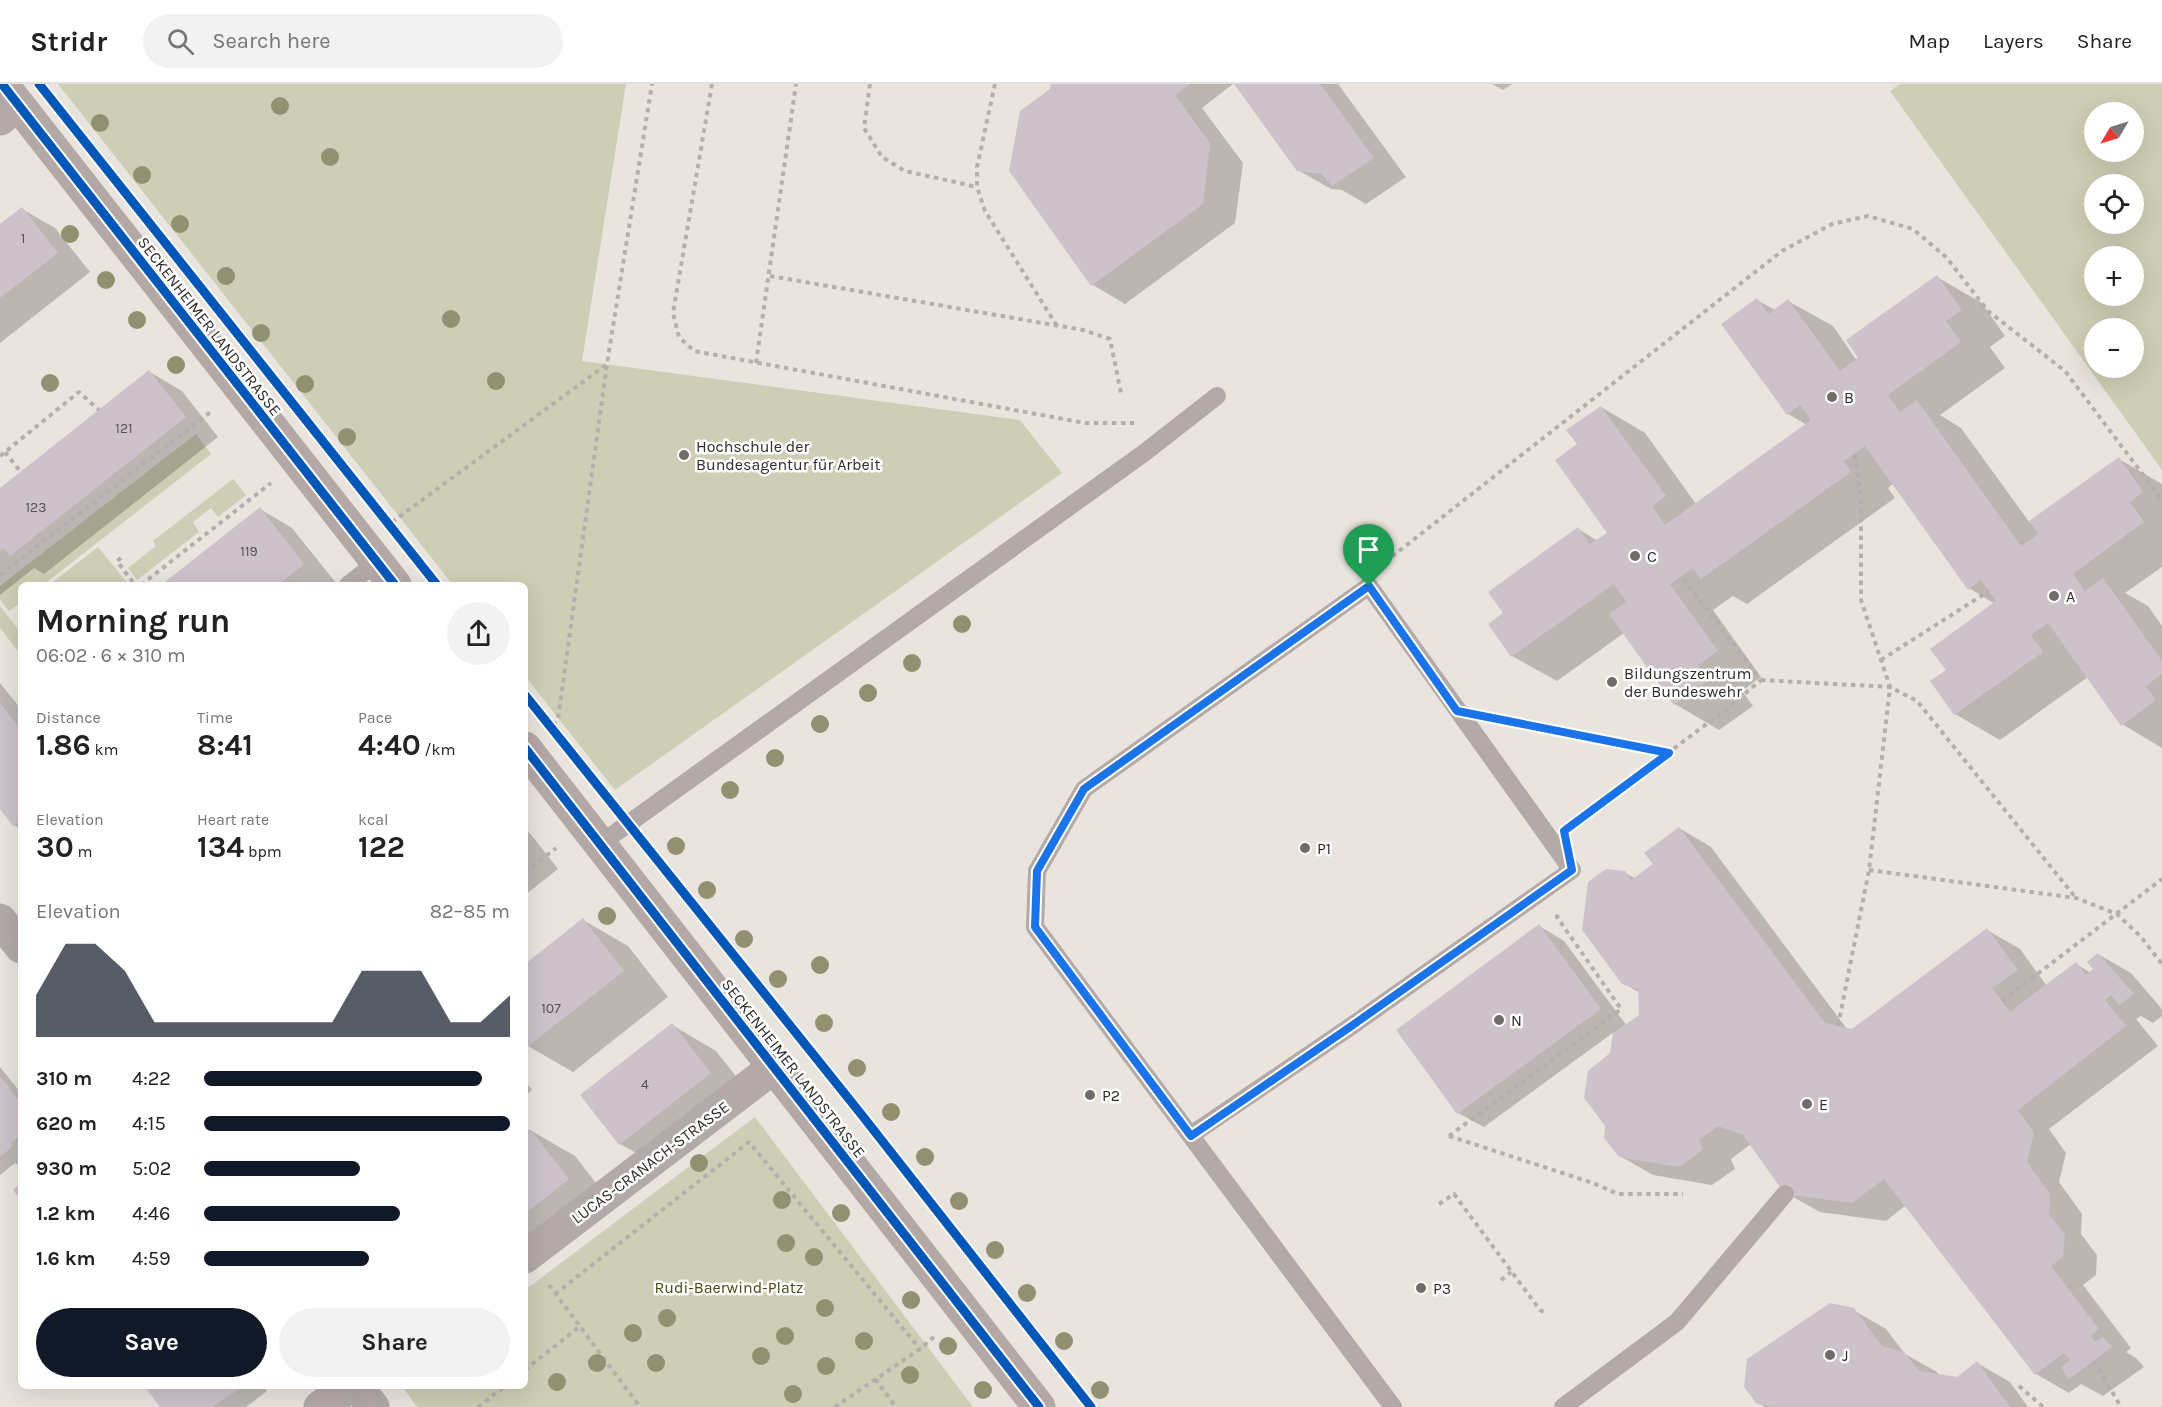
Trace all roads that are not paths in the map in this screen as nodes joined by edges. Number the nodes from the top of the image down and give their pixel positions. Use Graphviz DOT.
graph roads {
  1 [pos="7,102"];
  2 [pos="1217,396"];
  3 [pos="378,563"];
  4 [pos="352,582"];
  5 [pos="528,752"];
  6 [pos="600,844"];
  7 [pos="0,920"];
  8 [pos="18,943"];
  9 [pos="774,1067"];
  10 [pos="1191,1136"];
  11 [pos="1785,1194"];
  12 [pos="528,1254"];
  13 [pos="347,1389"];
  14 [pos="359,1389"];
  15 [pos="320,1407"];
  16 [pos="373,1407"];
  17 [pos="1039,1407"];
  18 [pos="1393,1407"];
  19 [pos="1563,1407"];
  1 -- 3 [label="main road, SECKENHEIMER LANDSTRASSE"];
  2 -- 6 [label="lane"];
  3 -- 4 [label="lane"];
  5 -- 6 [label="main road, SECKENHEIMER LANDSTRASSE"];
  6 -- 9 [label="main road, SECKENHEIMER LANDSTRASSE"];
  7 -- 8 [label="street"];
  9 -- 12 [label="street, LUCAS-CRANACH-STRASSE"];
  9 -- 17 [label="main road, SECKENHEIMER LANDSTRASSE"];
  10 -- 10 [label="lane"];
  10 -- 18 [label="lane"];
  11 -- 19 [label="lane"];
  13 -- 15 [label="street"];
  14 -- 16 [label="street"];
}
